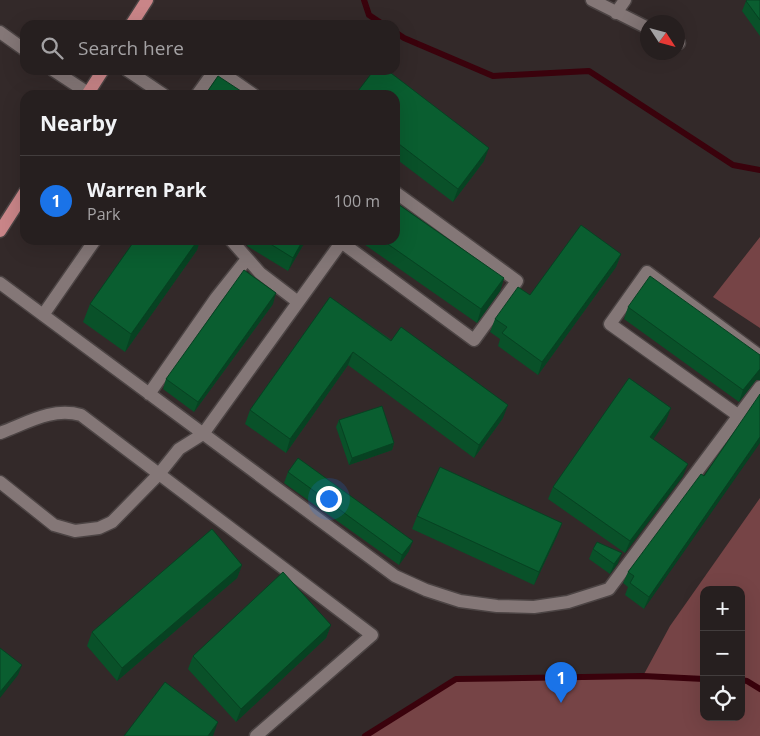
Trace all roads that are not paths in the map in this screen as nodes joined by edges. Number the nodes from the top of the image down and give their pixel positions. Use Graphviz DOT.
graph roads {
  1 [pos="147,0"];
  2 [pos="592,0"];
  3 [pos="625,0"];
  4 [pos="616,13"];
  5 [pos="135,20"];
  6 [pos="640,24"];
  7 [pos="0,32"];
  8 [pos="20,46"];
  9 [pos="60,75"];
  10 [pos="100,75"];
  11 [pos="134,75"];
  12 [pos="213,75"];
  13 [pos="224,75"];
  14 [pos="81,90"];
  15 [pos="90,90"];
  16 [pos="156,90"];
  17 [pos="201,90"];
  18 [pos="247,90"];
  19 [pos="400,196"];
  20 [pos="20,200"];
  21 [pos="0,231"];
  22 [pos="93,245"];
  23 [pos="235,245"];
  24 [pos="339,245"];
  25 [pos="347,245"];
  26 [pos="247,259"];
  27 [pos="0,283"];
  28 [pos="298,302"];
  29 [pos="44,315"];
  30 [pos="760,356"];
  31 [pos="760,387"];
  32 [pos="149,394"];
  33 [pos="739,416"];
  34 [pos="0,433"];
  35 [pos="203,434"];
  36 [pos="159,474"];
  37 [pos="0,482"];
  38 [pos="256,736"];
  1 -- 5 [label="main road"];
  2 -- 4 [label="street"];
  3 -- 4 [label="street"];
  4 -- 6 [label="street"];
  7 -- 8 [label="street"];
  9 -- 14 [label="street"];
  10 -- 15 [label="main road"];
  11 -- 16 [label="street"];
  12 -- 17 [label="street"];
  13 -- 18 [label="street"];
  19 -- 25 [label="street"];
  20 -- 21 [label="main road"];
  22 -- 29 [label="street"];
  23 -- 26 [label="street"];
  24 -- 28 [label="street"];
  26 -- 28 [label="street"];
  26 -- 32 [label="street"];
  27 -- 29 [label="street"];
  28 -- 35 [label="street"];
  29 -- 32 [label="street"];
  30 -- 33 [label="street"];
  31 -- 33 [label="street"];
  32 -- 35 [label="street"];
  33 -- 35 [label="street"];
  34 -- 36 [label="street"];
  35 -- 36 [label="street"];
  36 -- 37 [label="street"];
  36 -- 38 [label="street"];
}
